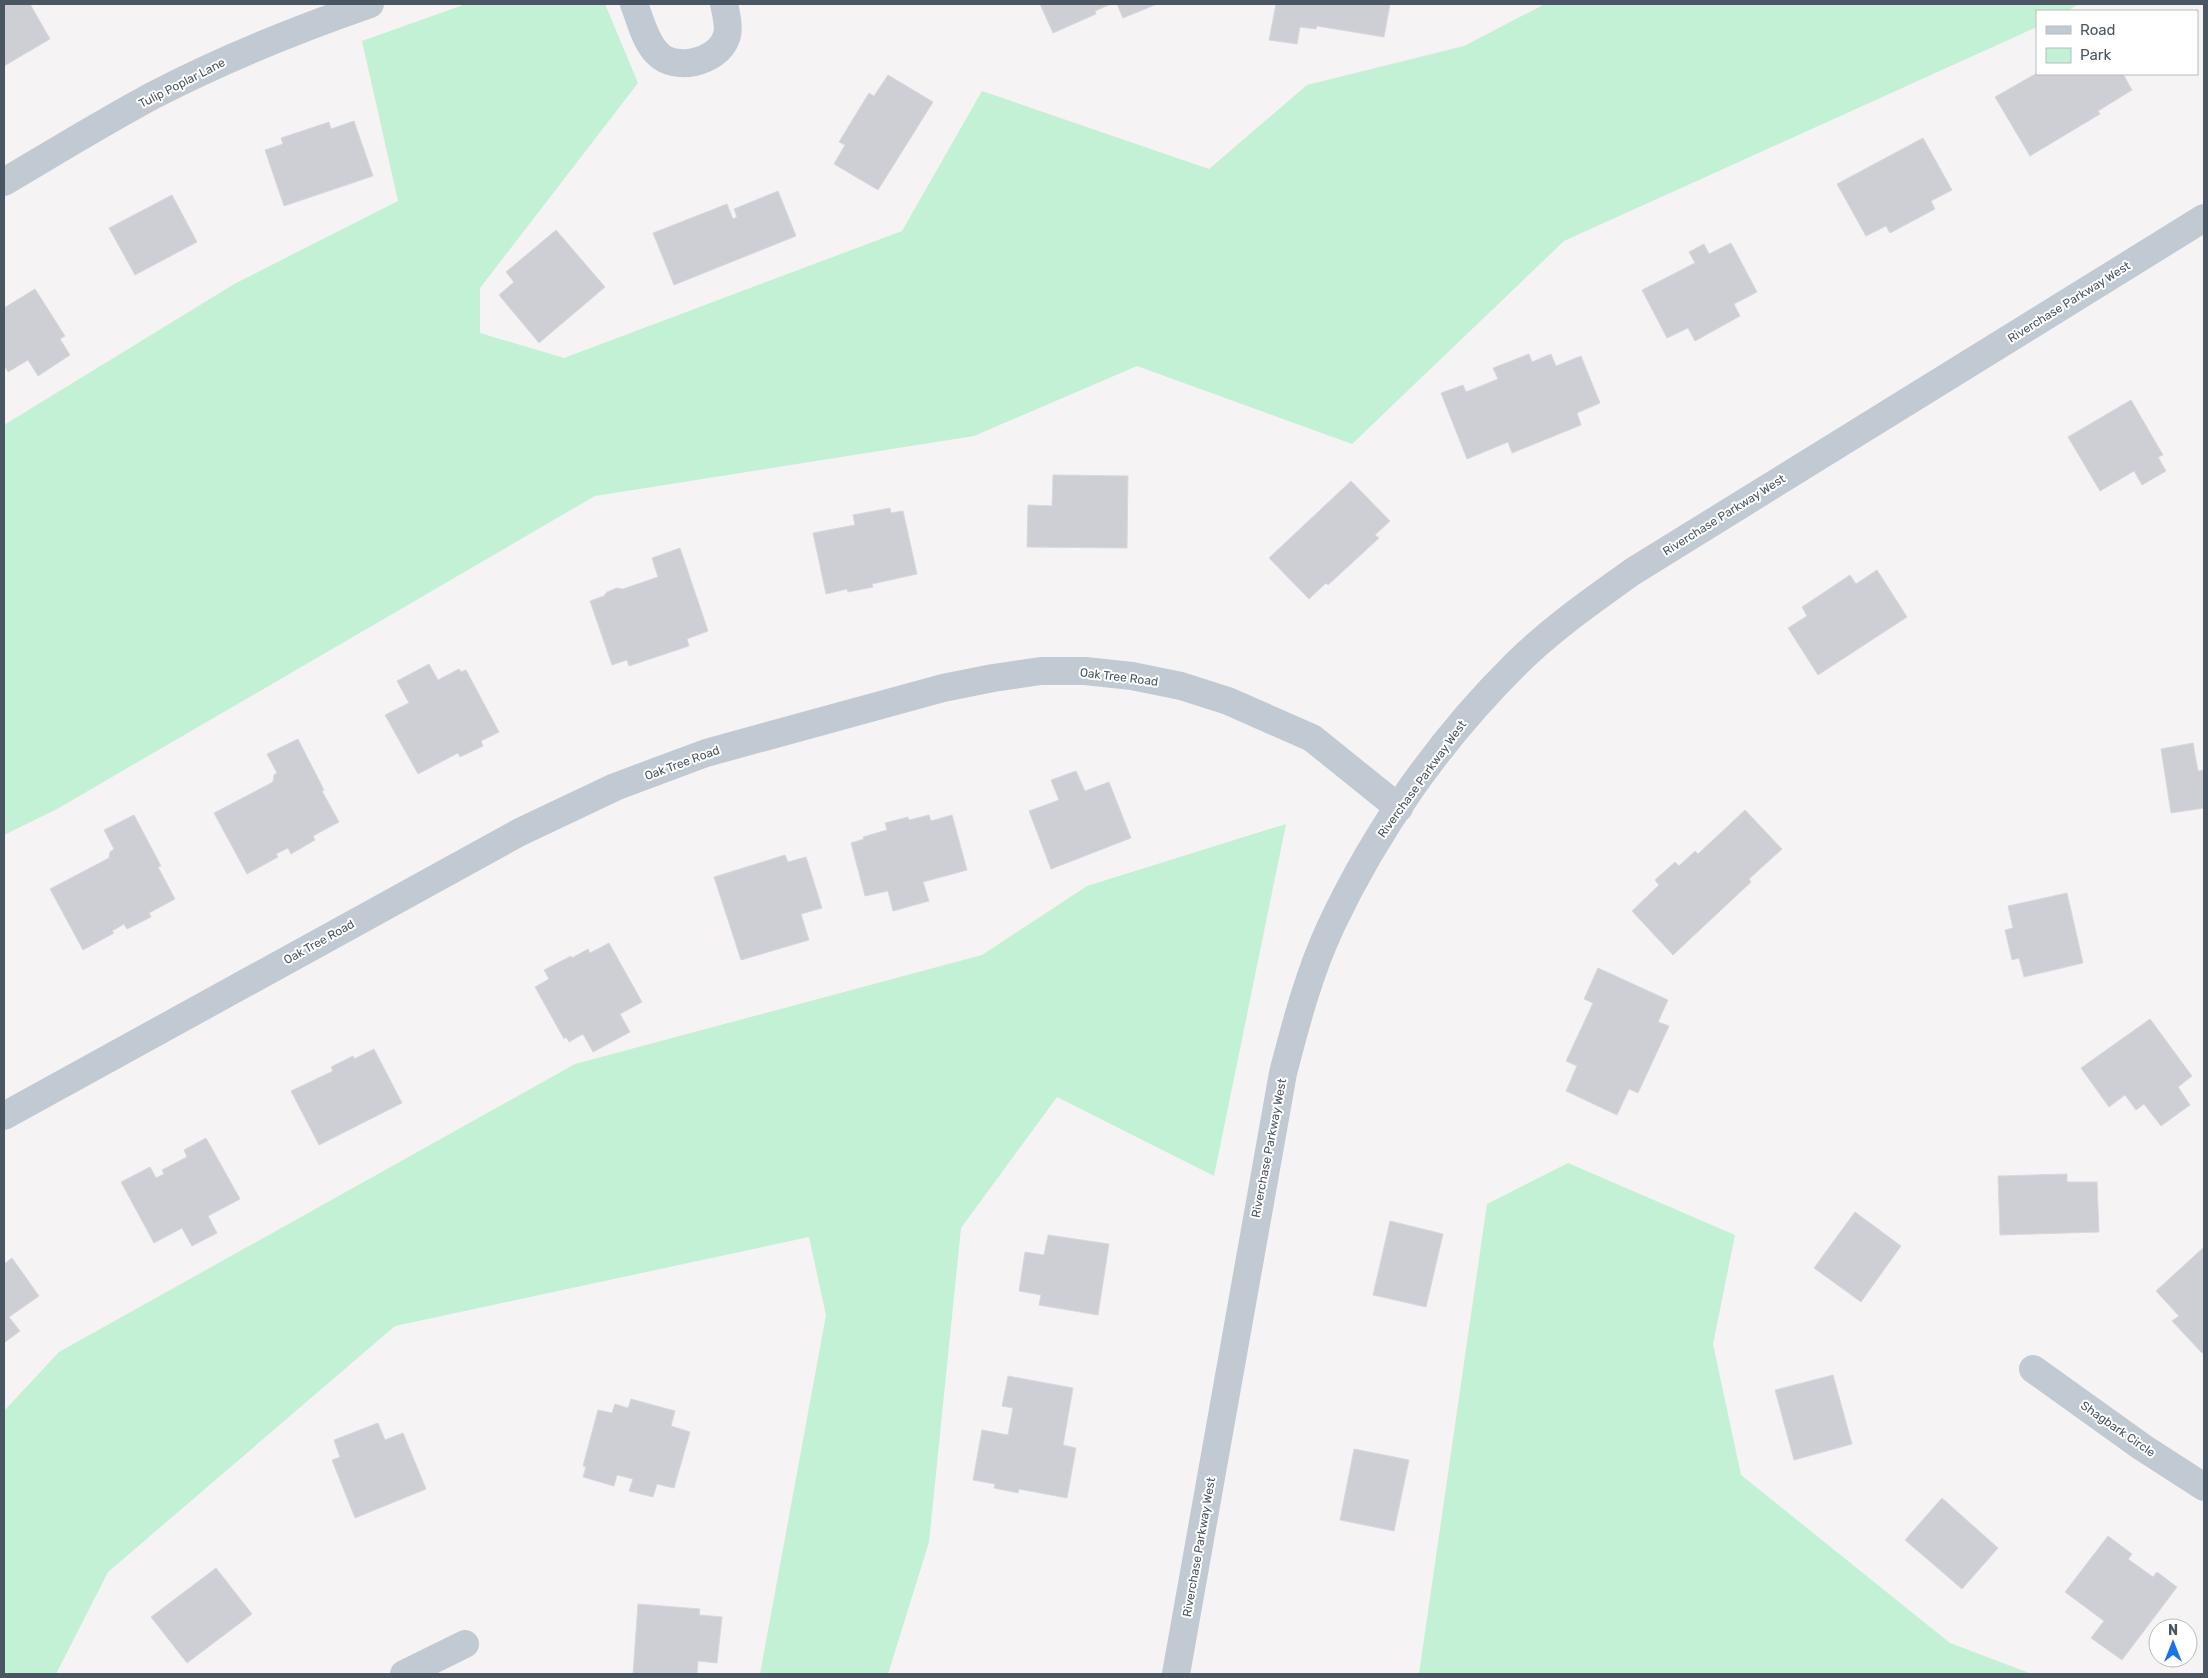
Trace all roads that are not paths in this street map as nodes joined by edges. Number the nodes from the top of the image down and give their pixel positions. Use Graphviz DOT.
graph roads {
  1 [pos="370,4"];
  2 [pos="634,4"];
  3 [pos="724,4"];
  4 [pos="4,182"];
  5 [pos="2204,218"];
  6 [pos="1398,808"];
  7 [pos="4,1116"];
  8 [pos="2033,1369"];
  9 [pos="2204,1487"];
  10 [pos="464,1644"];
  11 [pos="404,1674"];
  12 [pos="1176,1674"];
  1 -- 4 [label="street, Tulip Poplar Lane"];
  2 -- 3 [label="street"];
  5 -- 6 [label="street, Riverchase Parkway West"];
  6 -- 7 [label="street, Oak Tree Road"];
  6 -- 12 [label="street, Riverchase Parkway West"];
  8 -- 9 [label="street, Shagbark Circle"];
  10 -- 11 [label="street"];
}
